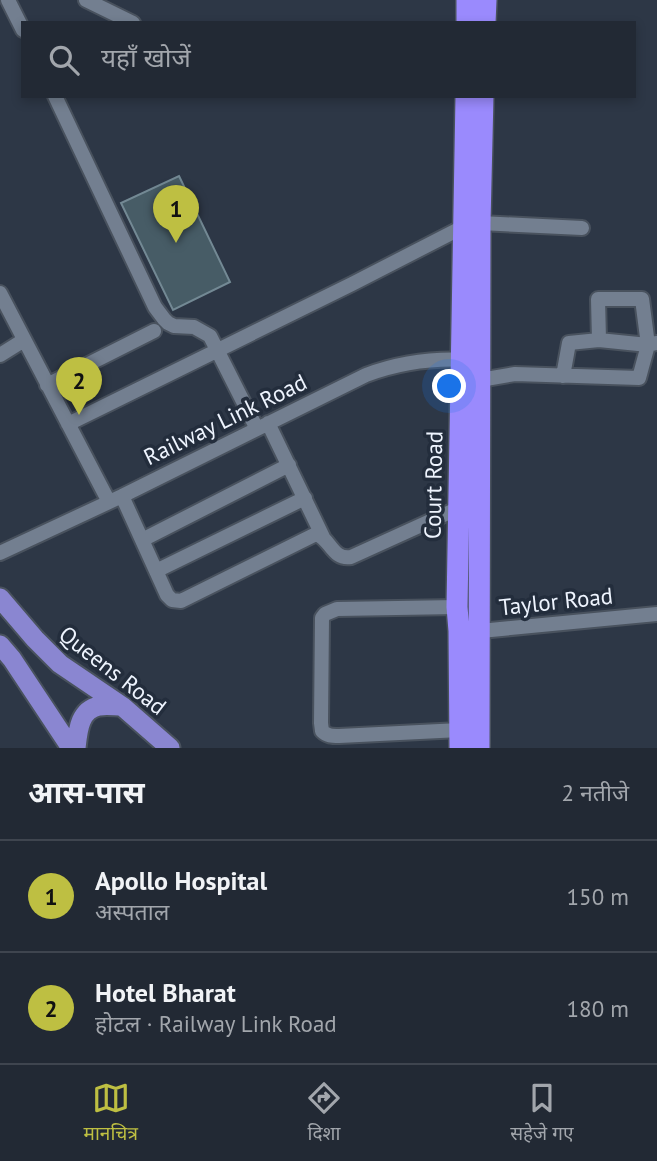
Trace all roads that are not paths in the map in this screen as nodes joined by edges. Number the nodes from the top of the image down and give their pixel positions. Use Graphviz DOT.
graph roads {
  1 [pos="8,0"];
  2 [pos="86,0"];
  3 [pos="467,0"];
  4 [pos="486,0"];
  5 [pos="129,21"];
  6 [pos="467,21"];
  7 [pos="485,21"];
  8 [pos="21,26"];
  9 [pos="56,98"];
  10 [pos="466,98"];
  11 [pos="483,98"];
  12 [pos="472,225"];
  13 [pos="582,228"];
  14 [pos="0,293"];
  15 [pos="154,331"];
  16 [pos="24,340"];
  17 [pos="599,340"];
  18 [pos="652,344"];
  19 [pos="218,350"];
  20 [pos="0,355"];
  21 [pos="474,367"];
  22 [pos="563,376"];
  23 [pos="47,384"];
  24 [pos="68,424"];
  25 [pos="263,426"];
  26 [pos="289,465"];
  27 [pos="305,498"];
  28 [pos="115,499"];
  29 [pos="459,508"];
  30 [pos="323,537"];
  31 [pos="142,540"];
  32 [pos="0,553"];
  33 [pos="156,571"];
  34 [pos="0,598"];
  35 [pos="457,607"];
  36 [pos="657,614"];
  37 [pos="469,631"];
  38 [pos="36,639"];
  39 [pos="6,652"];
  40 [pos="122,706"];
  41 [pos="460,739"];
  42 [pos="73,748"];
  43 [pos="170,748"];
  44 [pos="480,748"];
  1 -- 8 [label="street"];
  2 -- 5 [label="street"];
  3 -- 6 [label="highway"];
  4 -- 7 [label="highway"];
  9 -- 19 [label="street"];
  10 -- 12 [label="highway, Court Road"];
  11 -- 12 [label="highway, Court Road"];
  12 -- 13 [label="street"];
  12 -- 19 [label="street"];
  12 -- 21 [label="highway, Court Road"];
  14 -- 16 [label="street"];
  15 -- 23 [label="street"];
  16 -- 20 [label="street"];
  16 -- 23 [label="street"];
  17 -- 18 [label="street"];
  17 -- 18 [label="street"];
  17 -- 22 [label="street"];
  18 -- 22 [label="street, Railway Link Road"];
  19 -- 24 [label="street"];
  19 -- 25 [label="street"];
  21 -- 22 [label="street, Railway Link Road"];
  21 -- 25 [label="street, Railway Link Road"];
  21 -- 29 [label="highway, Court Road"];
  21 -- 37 [label="highway, Court Road"];
  23 -- 24 [label="street"];
  24 -- 28 [label="street"];
  25 -- 26 [label="street"];
  25 -- 28 [label="street, Railway Link Road"];
  26 -- 27 [label="street"];
  26 -- 31 [label="street"];
  27 -- 30 [label="street"];
  27 -- 33 [label="street"];
  28 -- 31 [label="street"];
  28 -- 32 [label="street, Railway Link Road"];
  29 -- 30 [label="street"];
  29 -- 35 [label="highway, Court Road"];
  30 -- 33 [label="street"];
  31 -- 33 [label="street"];
  34 -- 38 [label="main road, Queens Road"];
  35 -- 37 [label="highway, Court Road"];
  35 -- 41 [label="street"];
  36 -- 37 [label="street, Taylor Road"];
  37 -- 41 [label="highway, Court Road"];
  37 -- 44 [label="highway, Court Road"];
  38 -- 39 [label="main road"];
  38 -- 40 [label="main road, Queens Road"];
  39 -- 42 [label="main road"];
  40 -- 42 [label="main road"];
  40 -- 43 [label="main road, Queens Road"];
}
